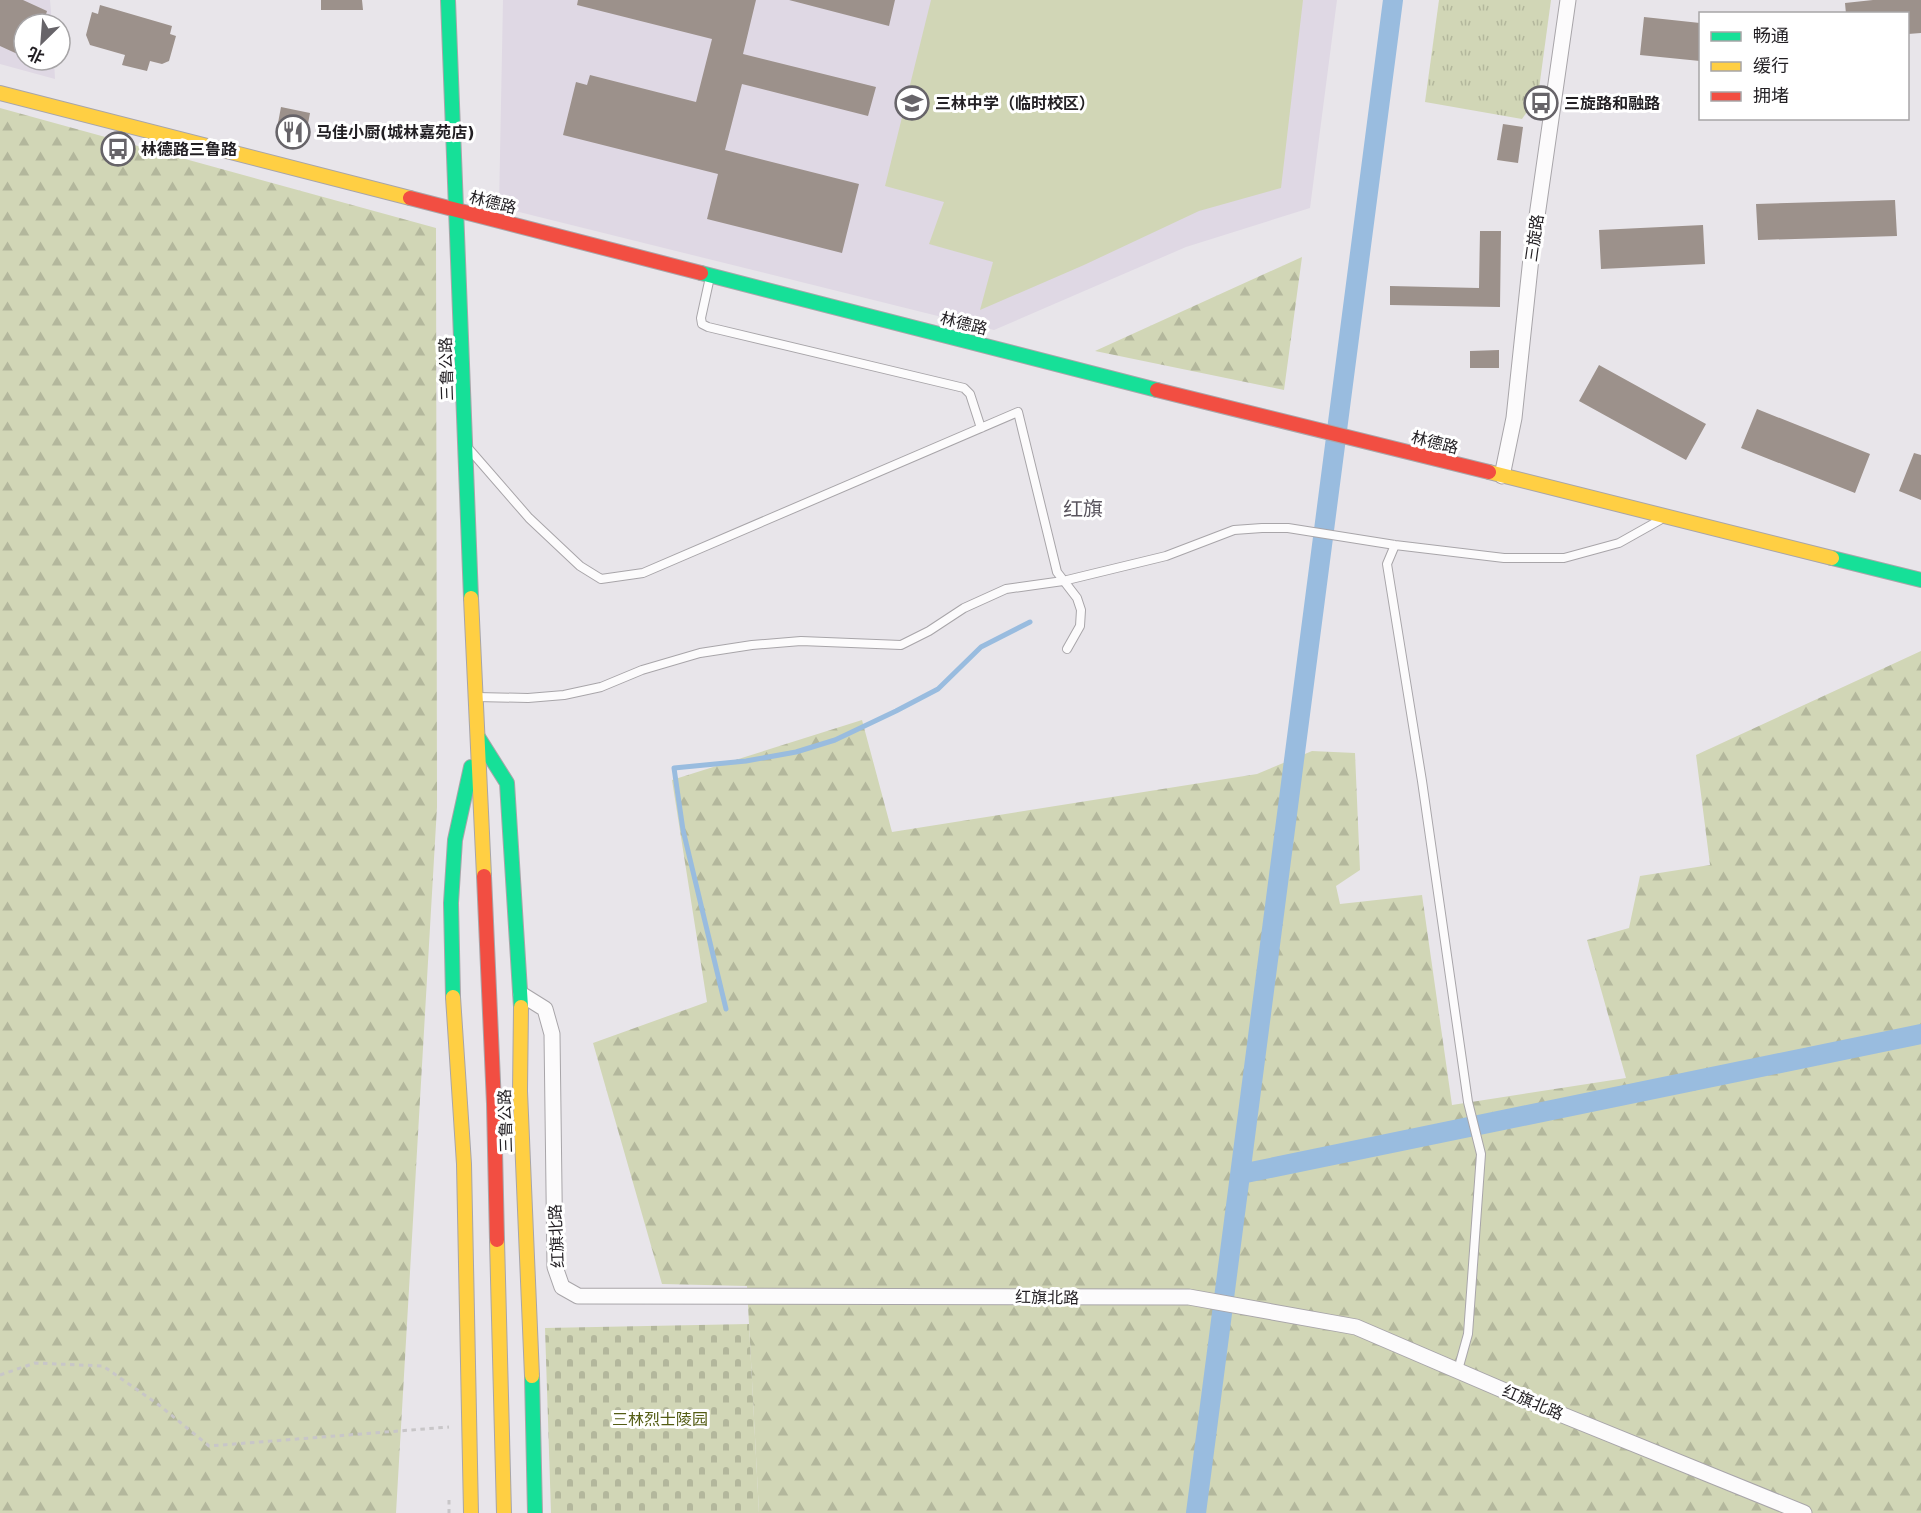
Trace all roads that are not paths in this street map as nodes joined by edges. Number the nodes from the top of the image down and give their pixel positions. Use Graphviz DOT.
graph roads {
  1 [pos="448,0"];
  2 [pos="1568,0"];
  3 [pos="0,93"];
  4 [pos="456,209"];
  5 [pos="711,275"];
  6 [pos="981,428"];
  7 [pos="465,444"];
  8 [pos="1502,476"];
  9 [pos="1666,516"];
  10 [pos="1395,545"];
  11 [pos="1921,580"];
  12 [pos="1064,581"];
  13 [pos="1066,649"];
  14 [pos="476,698"];
  15 [pos="477,737"];
  16 [pos="521,994"];
  17 [pos="1458,1370"];
  18 [pos="471,1513"];
  19 [pos="504,1513"];
  20 [pos="535,1513"];
  21 [pos="1804,1513"];
  1 -- 4 [label="main road, 三鲁公路"];
  2 -- 8 [label="street, 三旋路"];
  3 -- 4 [label="main road, 林德路"];
  4 -- 5 [label="main road, 林德路"];
  4 -- 7 [label="main road, 三鲁公路"];
  5 -- 6 [label="lane"];
  5 -- 8 [label="main road, 林德路"];
  6 -- 7 [label="lane"];
  6 -- 12 [label="lane"];
  7 -- 14 [label="main road, 三鲁公路"];
  8 -- 9 [label="main road, 林德路"];
  9 -- 10 [label="lane"];
  9 -- 11 [label="main road, 林德路"];
  10 -- 12 [label="lane"];
  10 -- 17 [label="lane"];
  12 -- 13 [label="lane"];
  12 -- 14 [label="lane"];
  14 -- 15 [label="main road, 三鲁公路"];
  15 -- 16 [label="main road, 三鲁公路"];
  15 -- 18 [label="main road, 三鲁公路"];
  15 -- 19 [label="main road, 三鲁公路"];
  16 -- 17 [label="street, 红旗北路"];
  16 -- 20 [label="main road, 三鲁公路"];
  17 -- 21 [label="street, 红旗北路"];
}
